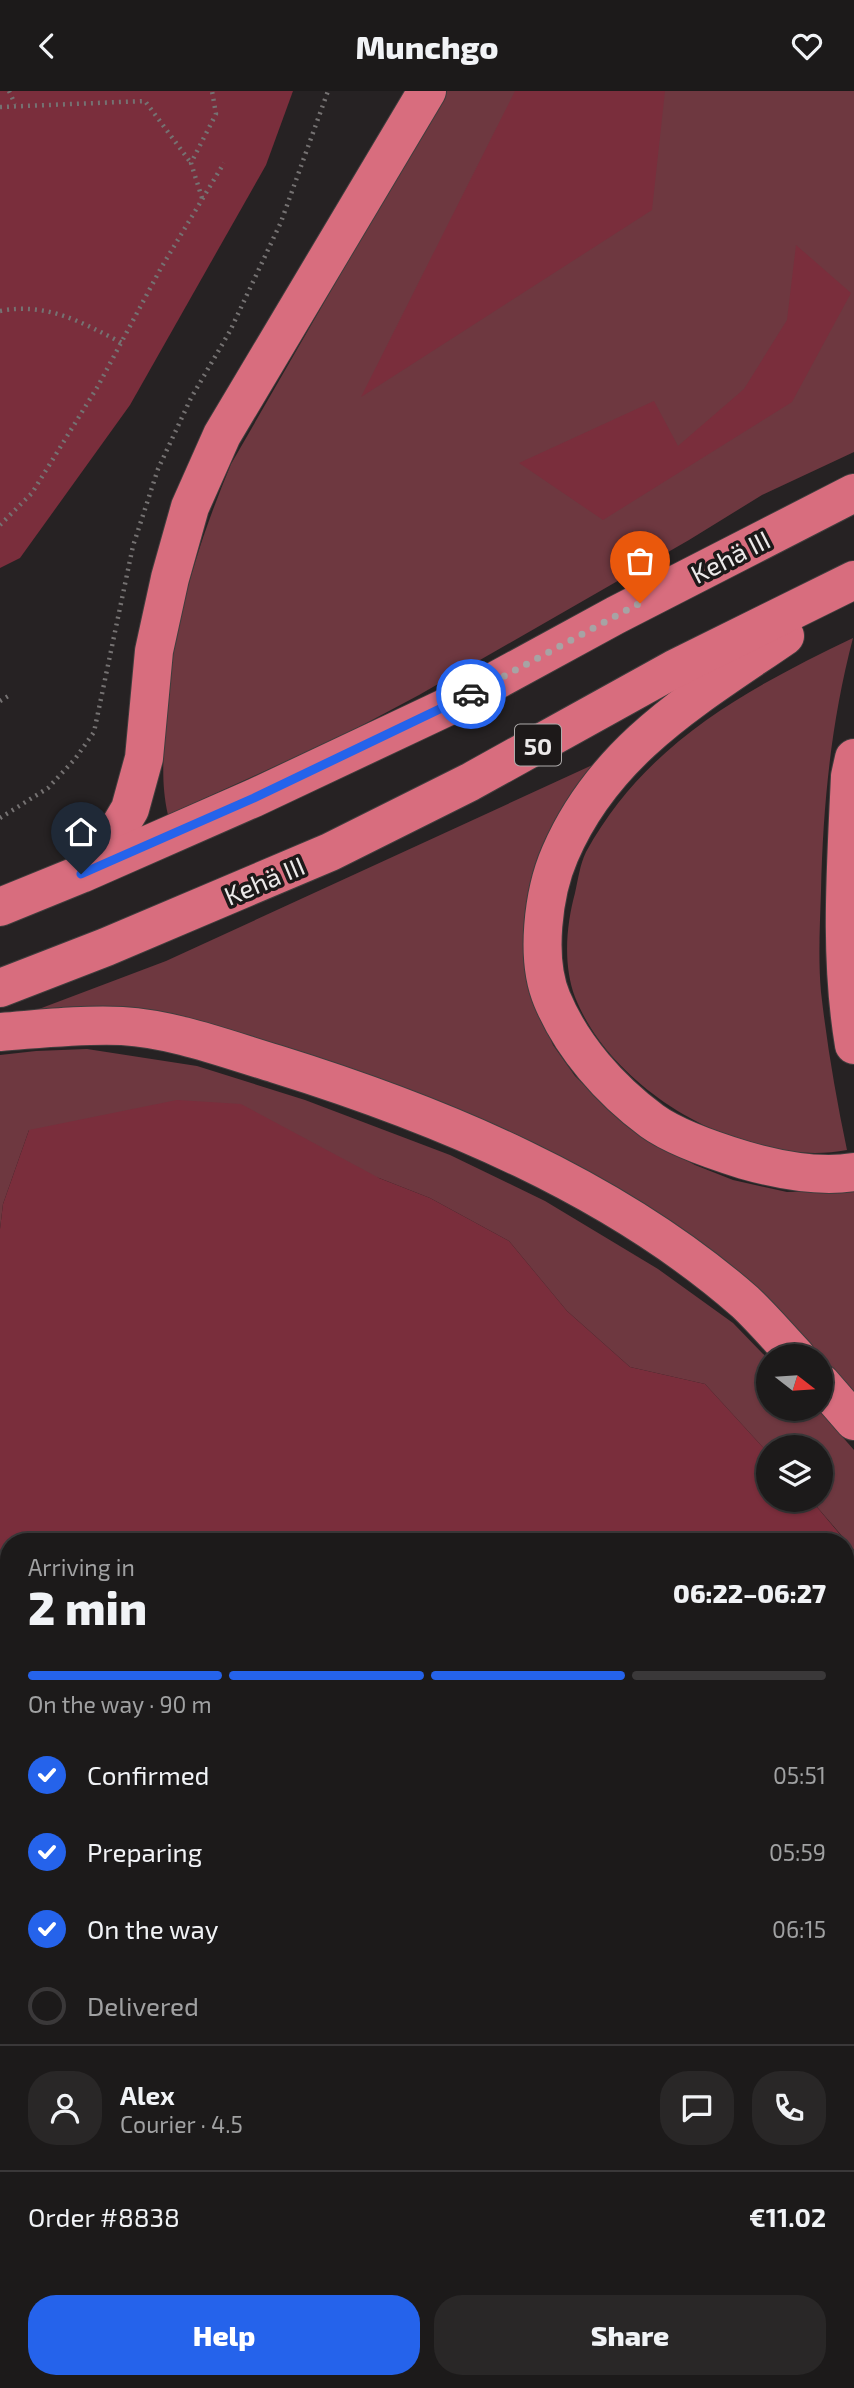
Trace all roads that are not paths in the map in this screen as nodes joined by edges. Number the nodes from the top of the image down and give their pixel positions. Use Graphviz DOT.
graph roads {
  1 [pos="427,91"];
  2 [pos="854,493"];
  3 [pos="854,580"];
  4 [pos="854,589"];
  5 [pos="852,767"];
  6 [pos="81,874"];
  7 [pos="0,907"];
  8 [pos="0,988"];
  9 [pos="851,1028"];
  10 [pos="0,1032"];
  11 [pos="854,1172"];
  12 [pos="784,1344"];
  13 [pos="833,1397"];
  14 [pos="854,1421"];
  1 -- 6 [label="highway"];
  2 -- 6 [label="highway, Kehä III"];
  3 -- 8 [label="highway, Kehä III / 50"];
  4 -- 11 [label="highway"];
  5 -- 9 [label="highway"];
  6 -- 7 [label="highway, Kehä III"];
  10 -- 12 [label="highway"];
  13 -- 14 [label="highway"];
}
